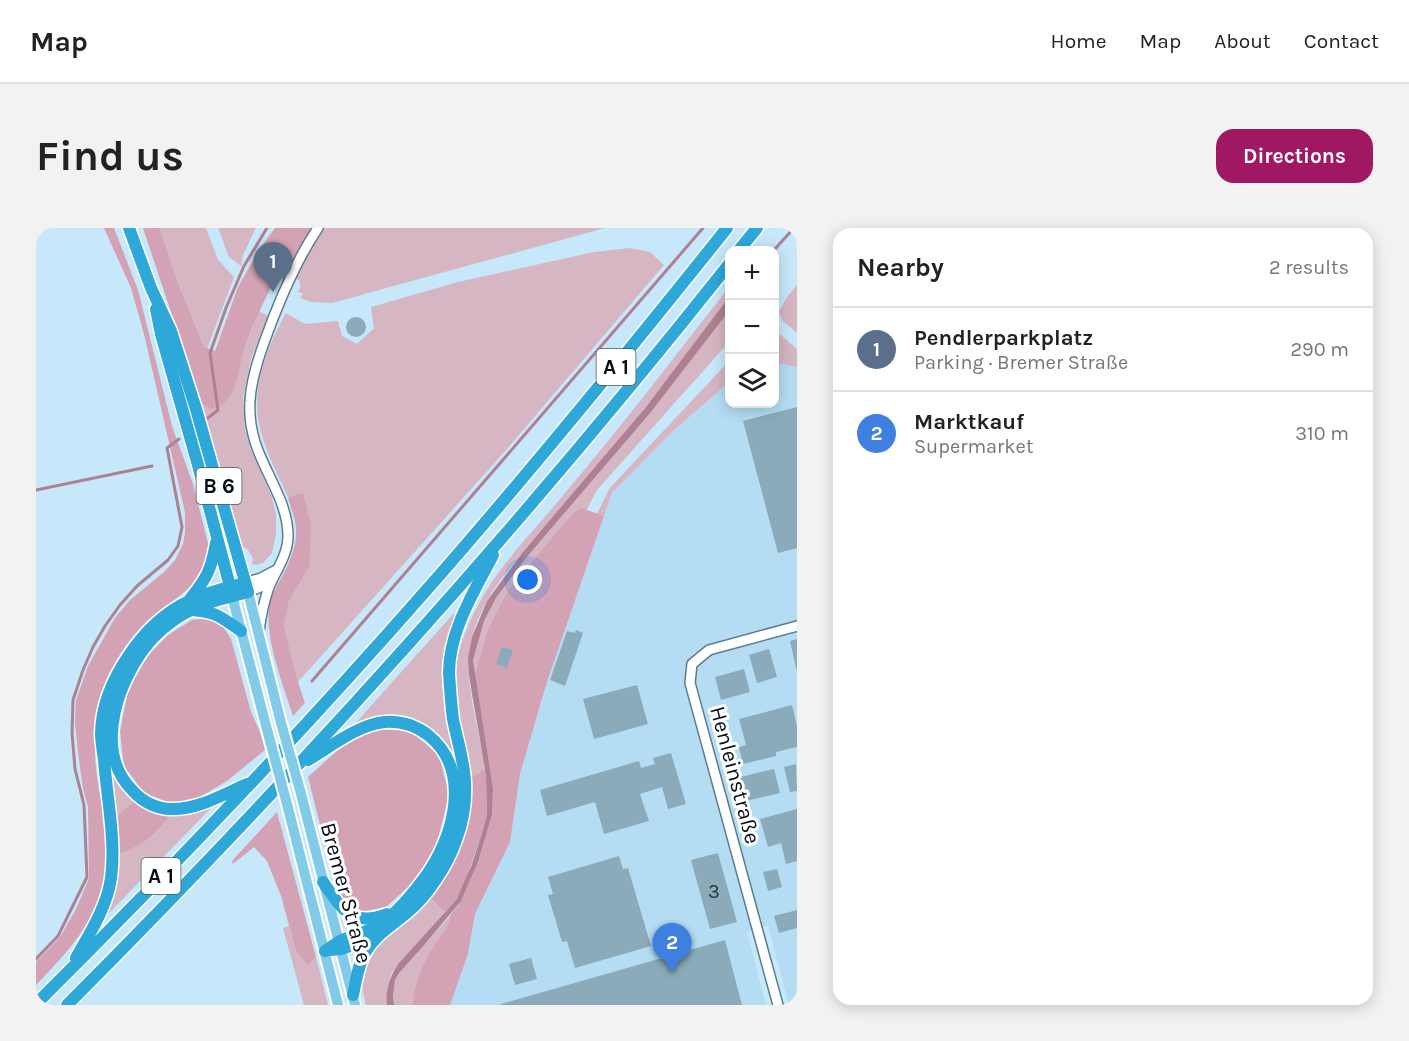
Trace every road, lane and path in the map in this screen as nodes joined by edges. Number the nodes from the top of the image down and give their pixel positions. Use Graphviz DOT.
graph roads {
  1 [pos="129,228"];
  2 [pos="318,228"];
  3 [pos="727,228"];
  4 [pos="757,228"];
  5 [pos="742,246"];
  6 [pos="725,268"];
  7 [pos="151,288"];
  8 [pos="217,537"];
  9 [pos="502,537"];
  10 [pos="278,569"];
  11 [pos="273,578"];
  12 [pos="247,587"];
  13 [pos="231,591"];
  14 [pos="190,605"];
  15 [pos="797,626"];
  16 [pos="241,631"];
  17 [pos="258,632"];
  18 [pos="297,767"];
  19 [pos="254,781"];
  20 [pos="323,882"];
  21 [pos="400,905"];
  22 [pos="376,937"];
  23 [pos="340,946"];
  24 [pos="325,951"];
  25 [pos="69,972"];
  26 [pos="354,1000"];
  27 [pos="36,1004"];
  28 [pos="67,1005"];
  29 [pos="338,1005"];
  30 [pos="778,1005"];
  1 -- 7 [label="highway, B 6"];
  2 -- 10 [label="street"];
  3 -- 19 [label="highway, A 1"];
  4 -- 5 [label="highway"];
  6 -- 9 [label="highway, A 1"];
  7 -- 8 [label="highway, B 6"];
  7 -- 12 [label="highway, B 6"];
  8 -- 13 [label="highway, B 6"];
  8 -- 14 [label="highway"];
  9 -- 18 [label="highway, A 1"];
  9 -- 22 [label="highway"];
  10 -- 11 [label="street"];
  10 -- 12 [label="street"];
  11 -- 12 [label="street"];
  11 -- 17 [label="street"];
  12 -- 13 [label="highway"];
  12 -- 17 [label="main road, B 6"];
  13 -- 14 [label="highway"];
  13 -- 16 [label="main road, B 6"];
  14 -- 16 [label="highway"];
  14 -- 19 [label="highway"];
  14 -- 25 [label="highway"];
  15 -- 30 [label="street, Henleinstraße"];
  16 -- 24 [label="main road, Bremer Straße / B 6, bridge"];
  17 -- 20 [label="main road, Bremer Straße / B 6, bridge"];
  18 -- 21 [label="highway"];
  18 -- 28 [label="highway, A 1"];
  19 -- 25 [label="highway, A 1"];
  20 -- 21 [label="highway"];
  20 -- 23 [label="main road, Bremer Straße / B 6"];
  21 -- 23 [label="highway"];
  22 -- 23 [label="highway"];
  22 -- 26 [label="highway"];
  23 -- 24 [label="highway"];
  23 -- 26 [label="main road, Bremer Straße / B 6"];
  24 -- 29 [label="main road, Bremer Straße / B 6"];
  25 -- 27 [label="highway, A 1"];
}
